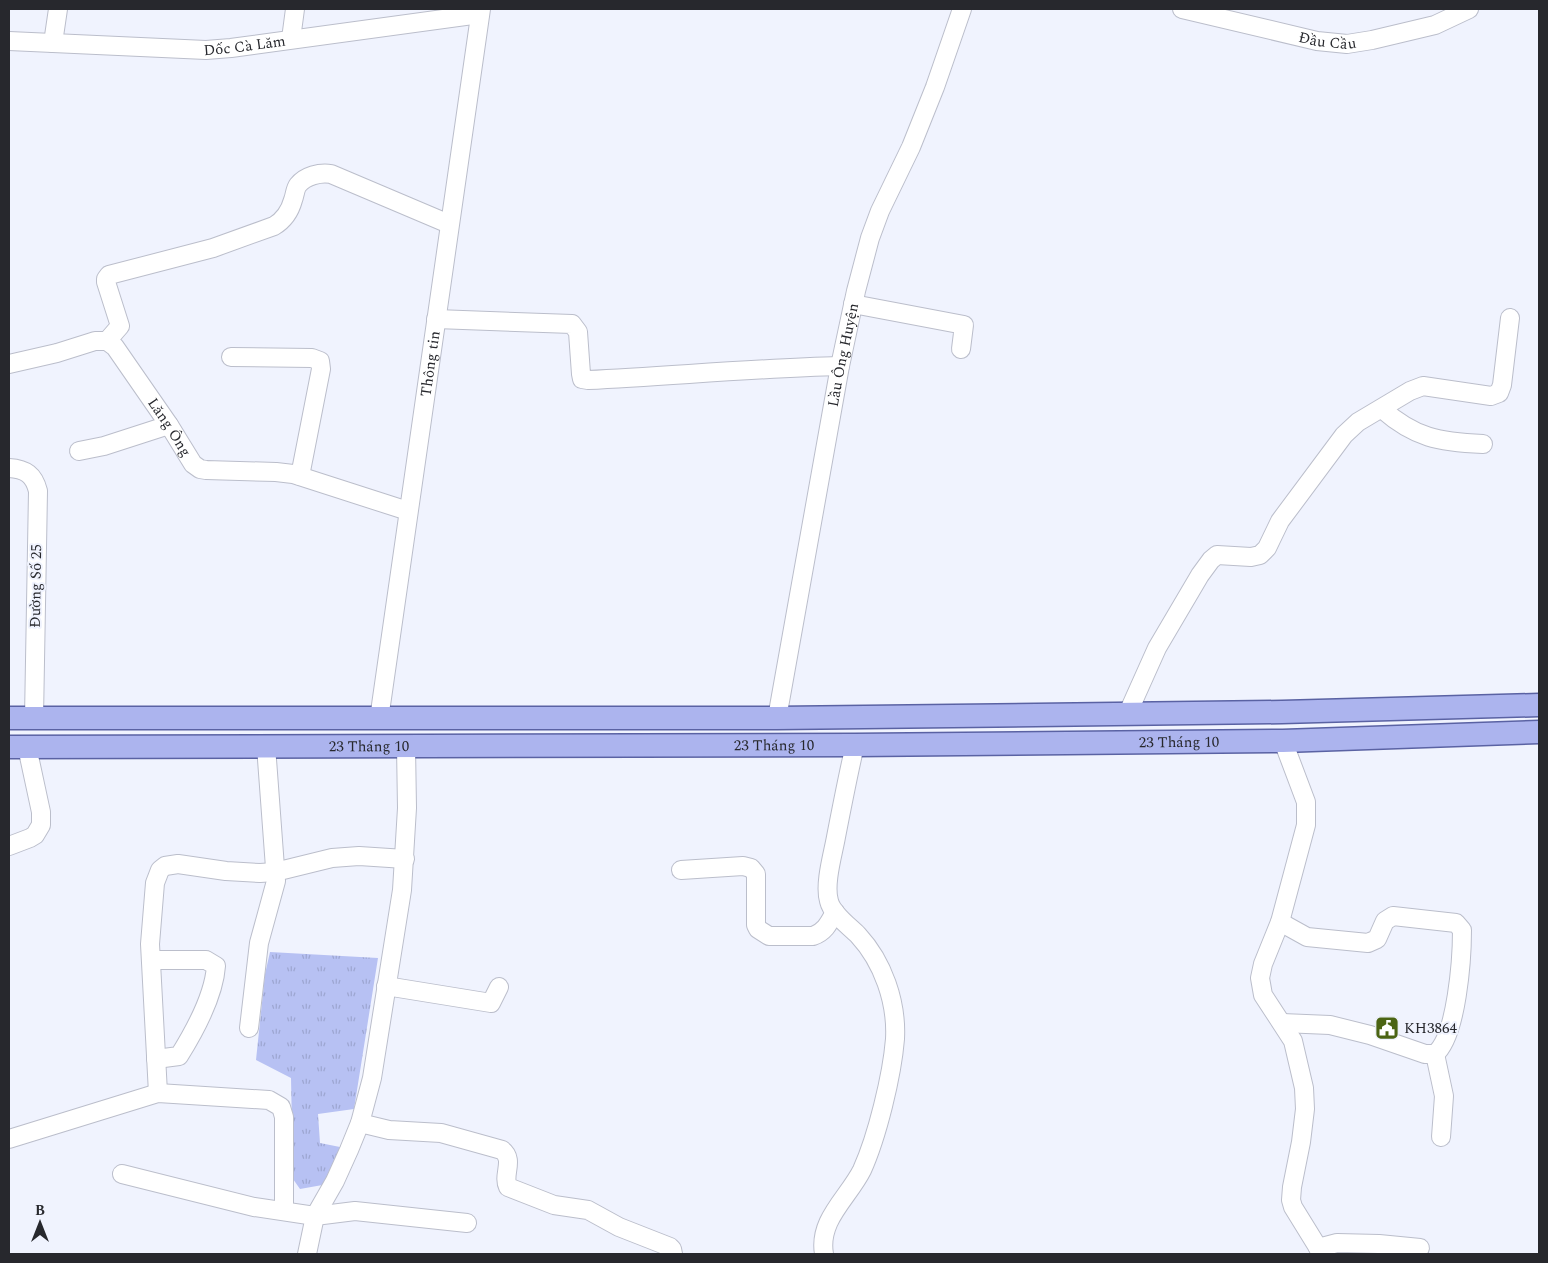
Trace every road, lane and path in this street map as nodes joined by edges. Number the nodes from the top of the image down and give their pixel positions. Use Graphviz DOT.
graph roads {
  1 [pos="58,9"];
  2 [pos="295,9"];
  3 [pos="962,9"];
  4 [pos="1182,9"];
  5 [pos="1469,9"];
  6 [pos="480,11"];
  7 [pos="291,39"];
  8 [pos="9,41"];
  9 [pos="53,43"];
  10 [pos="449,224"];
  11 [pos="853,304"];
  12 [pos="1510,318"];
  13 [pos="436,319"];
  14 [pos="107,341"];
  15 [pos="961,349"];
  16 [pos="231,357"];
  17 [pos="9,364"];
  18 [pos="840,366"];
  19 [pos="1382,409"];
  20 [pos="169,426"];
  21 [pos="1482,444"];
  22 [pos="79,451"];
  23 [pos="11,468"];
  24 [pos="300,476"];
  25 [pos="408,512"];
  26 [pos="1539,705"];
  27 [pos="1282,712"];
  28 [pos="1127,715"];
  29 [pos="9,718"];
  30 [pos="34,718"];
  31 [pos="777,718"];
  32 [pos="379,719"];
  33 [pos="1539,732"];
  34 [pos="1283,741"];
  35 [pos="855,744"];
  36 [pos="266,746"];
  37 [pos="378,746"];
  38 [pos="18,747"];
  39 [pos="406,747"];
  40 [pos="9,846"];
  41 [pos="405,859"];
  42 [pos="681,870"];
  43 [pos="275,872"];
  44 [pos="835,912"];
  45 [pos="1280,922"];
  46 [pos="151,960"];
  47 [pos="386,986"];
  48 [pos="499,987"];
  49 [pos="1282,1023"];
  50 [pos="249,1028"];
  51 [pos="1435,1054"];
  52 [pos="156,1059"];
  53 [pos="158,1093"];
  54 [pos="360,1123"];
  55 [pos="1441,1138"];
  56 [pos="9,1139"];
  57 [pos="122,1174"];
  58 [pos="284,1211"];
  59 [pos="315,1216"];
  60 [pos="467,1223"];
  61 [pos="1420,1248"];
  62 [pos="1320,1251"];
  63 [pos="307,1254"];
  64 [pos="672,1254"];
  65 [pos="824,1254"];
  1 -- 9 [label="street"];
  2 -- 7 [label="street"];
  3 -- 11 [label="street, Lầu Ông Huyện"];
  4 -- 5 [label="street, Đầu Cầu"];
  6 -- 7 [label="street, Dốc Cà Lăm"];
  6 -- 10 [label="street, Thông tin"];
  7 -- 9 [label="street, Dốc Cà Lăm"];
  8 -- 9 [label="street, Dốc Cà Lăm"];
  10 -- 13 [label="street, Thông tin"];
  10 -- 14 [label="street"];
  11 -- 15 [label="street"];
  11 -- 18 [label="street, Lầu Ông Huyện"];
  12 -- 19 [label="street"];
  13 -- 18 [label="street"];
  13 -- 25 [label="street, Thông tin"];
  14 -- 17 [label="street"];
  14 -- 20 [label="street, Lăng Ông"];
  16 -- 24 [label="street"];
  18 -- 31 [label="street, Lầu Ông Huyện"];
  19 -- 21 [label="street"];
  19 -- 28 [label="street"];
  20 -- 22 [label="street"];
  20 -- 24 [label="street, Lăng Ông"];
  23 -- 30 [label="street, Đường Số 25"];
  24 -- 25 [label="street, Lăng Ông"];
  25 -- 32 [label="street, Thông tin"];
  26 -- 27 [label="main road, 23 Tháng 10"];
  27 -- 28 [label="main road, 23 Tháng 10"];
  27 -- 34 [label="main road"];
  28 -- 31 [label="main road, 23 Tháng 10"];
  29 -- 30 [label="main road, 23 Tháng 10"];
  30 -- 32 [label="main road, 23 Tháng 10"];
  31 -- 32 [label="main road, 23 Tháng 10"];
  32 -- 37 [label="main road"];
  33 -- 34 [label="main road, 23 Tháng 10"];
  34 -- 35 [label="main road, 23 Tháng 10"];
  34 -- 45 [label="street"];
  35 -- 39 [label="main road, 23 Tháng 10"];
  35 -- 44 [label="street"];
  36 -- 37 [label="main road, 23 Tháng 10"];
  36 -- 38 [label="main road, 23 Tháng 10"];
  36 -- 43 [label="street"];
  37 -- 39 [label="main road, 23 Tháng 10"];
  38 -- 40 [label="street"];
  39 -- 41 [label="street"];
  41 -- 43 [label="street"];
  41 -- 47 [label="street"];
  42 -- 44 [label="street"];
  43 -- 46 [label="street"];
  43 -- 50 [label="street"];
  44 -- 65 [label="street"];
  45 -- 49 [label="street"];
  45 -- 51 [label="street"];
  46 -- 52 [label="street"];
  46 -- 52 [label="street"];
  47 -- 48 [label="street"];
  47 -- 54 [label="street"];
  49 -- 51 [label="street"];
  49 -- 62 [label="street"];
  51 -- 55 [label="street"];
  52 -- 53 [label="street"];
  53 -- 56 [label="street"];
  53 -- 58 [label="street"];
  54 -- 59 [label="street"];
  54 -- 64 [label="street"];
  57 -- 58 [label="street"];
  58 -- 59 [label="street"];
  59 -- 60 [label="street"];
  59 -- 63 [label="street"];
  61 -- 62 [label="street"];
}
